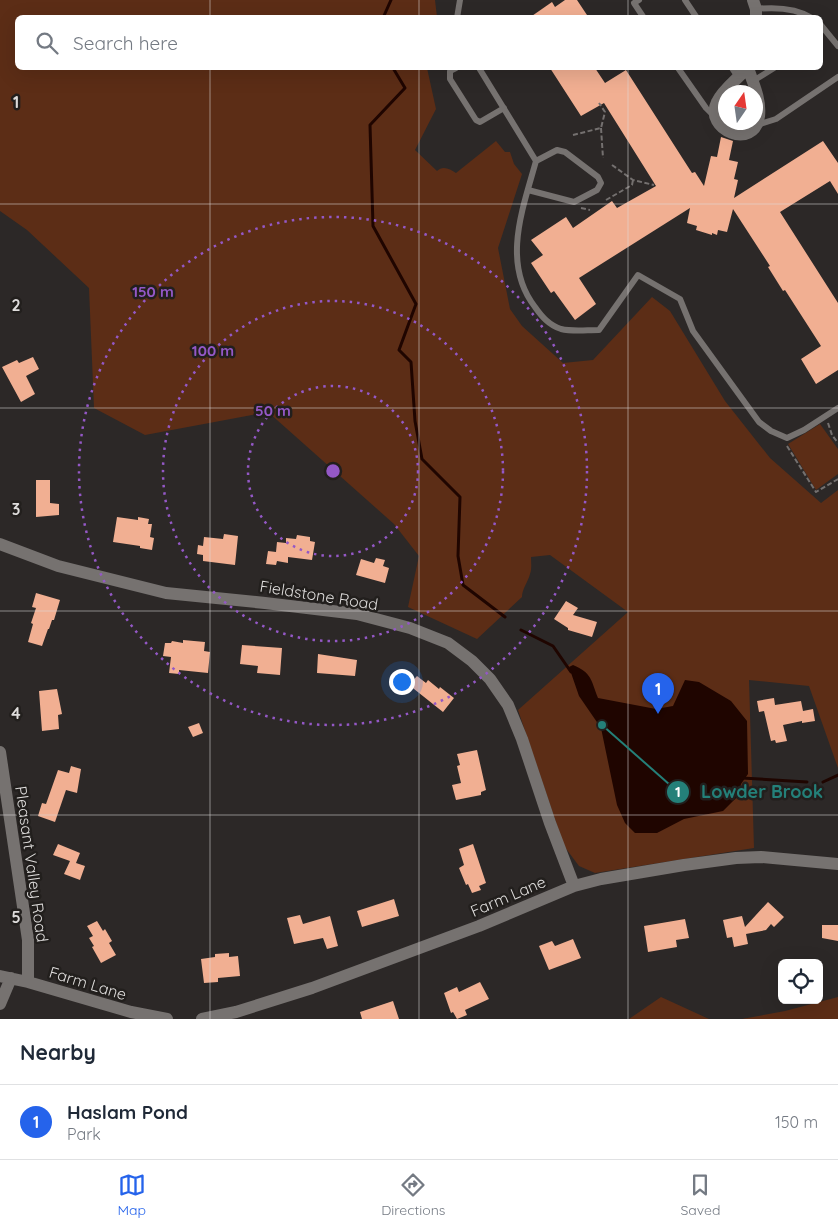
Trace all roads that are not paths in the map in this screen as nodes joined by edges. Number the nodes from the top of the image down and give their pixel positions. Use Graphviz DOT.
graph roads {
  1 [pos="460,0"];
  2 [pos="639,0"];
  3 [pos="685,0"];
  4 [pos="755,9"];
  5 [pos="458,15"];
  6 [pos="642,15"];
  7 [pos="695,15"];
  8 [pos="807,15"];
  9 [pos="823,27"];
  10 [pos="828,33"];
  11 [pos="823,36"];
  12 [pos="838,46"];
  13 [pos="452,70"];
  14 [pos="480,70"];
  15 [pos="679,70"];
  16 [pos="748,70"];
  17 [pos="771,70"];
  18 [pos="735,73"];
  19 [pos="838,77"];
  20 [pos="752,81"];
  21 [pos="753,85"];
  22 [pos="504,108"];
  23 [pos="716,117"];
  24 [pos="718,123"];
  25 [pos="763,123"];
  26 [pos="727,130"];
  27 [pos="752,130"];
  28 [pos="536,161"];
  29 [pos="528,190"];
  30 [pos="838,408"];
  31 [pos="0,544"];
  32 [pos="0,752"];
  33 [pos="838,864"];
  34 [pos="574,886"];
  35 [pos="6,977"];
  36 [pos="28,982"];
  37 [pos="0,1004"];
  38 [pos="167,1019"];
  39 [pos="202,1019"];
  1 -- 5 [label="lane"];
  2 -- 6 [label="lane"];
  3 -- 7 [label="lane"];
  4 -- 8 [label="lane"];
  9 -- 10 [label="lane"];
  10 -- 11 [label="lane"];
  10 -- 12 [label="lane"];
  13 -- 22 [label="lane"];
  14 -- 22 [label="lane"];
  15 -- 23 [label="lane"];
  16 -- 20 [label="street"];
  17 -- 20 [label="lane"];
  18 -- 23 [label="street"];
  19 -- 25 [label="lane"];
  20 -- 21 [label="street"];
  22 -- 28 [label="lane"];
  23 -- 24 [label="street"];
  26 -- 27 [label="street"];
  28 -- 29 [label="lane"];
  28 -- 29 [label="lane"];
  29 -- 30 [label="lane"];
  31 -- 34 [label="street, Fieldstone Road"];
  32 -- 36 [label="street, Pleasant Valley Road"];
  33 -- 34 [label="street, Farm Lane"];
  34 -- 39 [label="street, Farm Lane"];
  35 -- 36 [label="street, Farm Lane"];
  35 -- 37 [label="street"];
  36 -- 38 [label="street, Farm Lane"];
}
